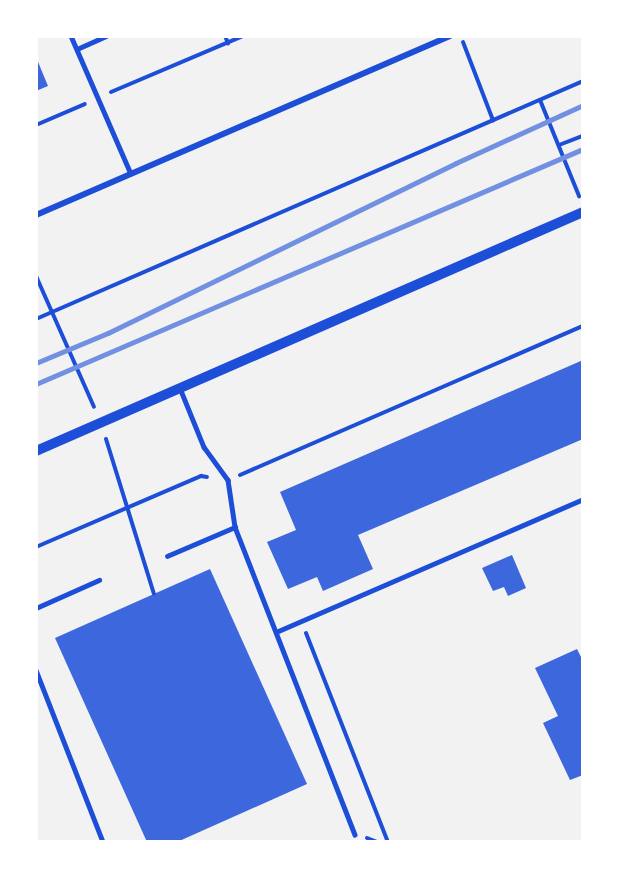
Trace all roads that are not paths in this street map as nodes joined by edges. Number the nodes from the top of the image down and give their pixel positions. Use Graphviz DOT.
graph roads {
  1 [pos="71,36"];
  2 [pos="106,36"];
  3 [pos="450,36"];
  4 [pos="77,49"];
  5 [pos="131,174"];
  6 [pos="583,212"];
  7 [pos="36,215"];
  8 [pos="180,388"];
  9 [pos="36,451"];
  10 [pos="583,499"];
  11 [pos="235,527"];
  12 [pos="167,556"];
  13 [pos="99,580"];
  14 [pos="36,608"];
  15 [pos="276,632"];
  16 [pos="36,670"];
  17 [pos="355,834"];
  18 [pos="103,842"];
  1 -- 4 [label="lane"];
  2 -- 4 [label="lane"];
  3 -- 5 [label="street"];
  4 -- 5 [label="lane"];
  5 -- 7 [label="street"];
  6 -- 8 [label="street"];
  8 -- 9 [label="street"];
  8 -- 11 [label="lane"];
  10 -- 15 [label="lane"];
  11 -- 12 [label="lane"];
  11 -- 15 [label="lane"];
  13 -- 14 [label="lane"];
  15 -- 17 [label="lane"];
  16 -- 18 [label="lane"];
}
